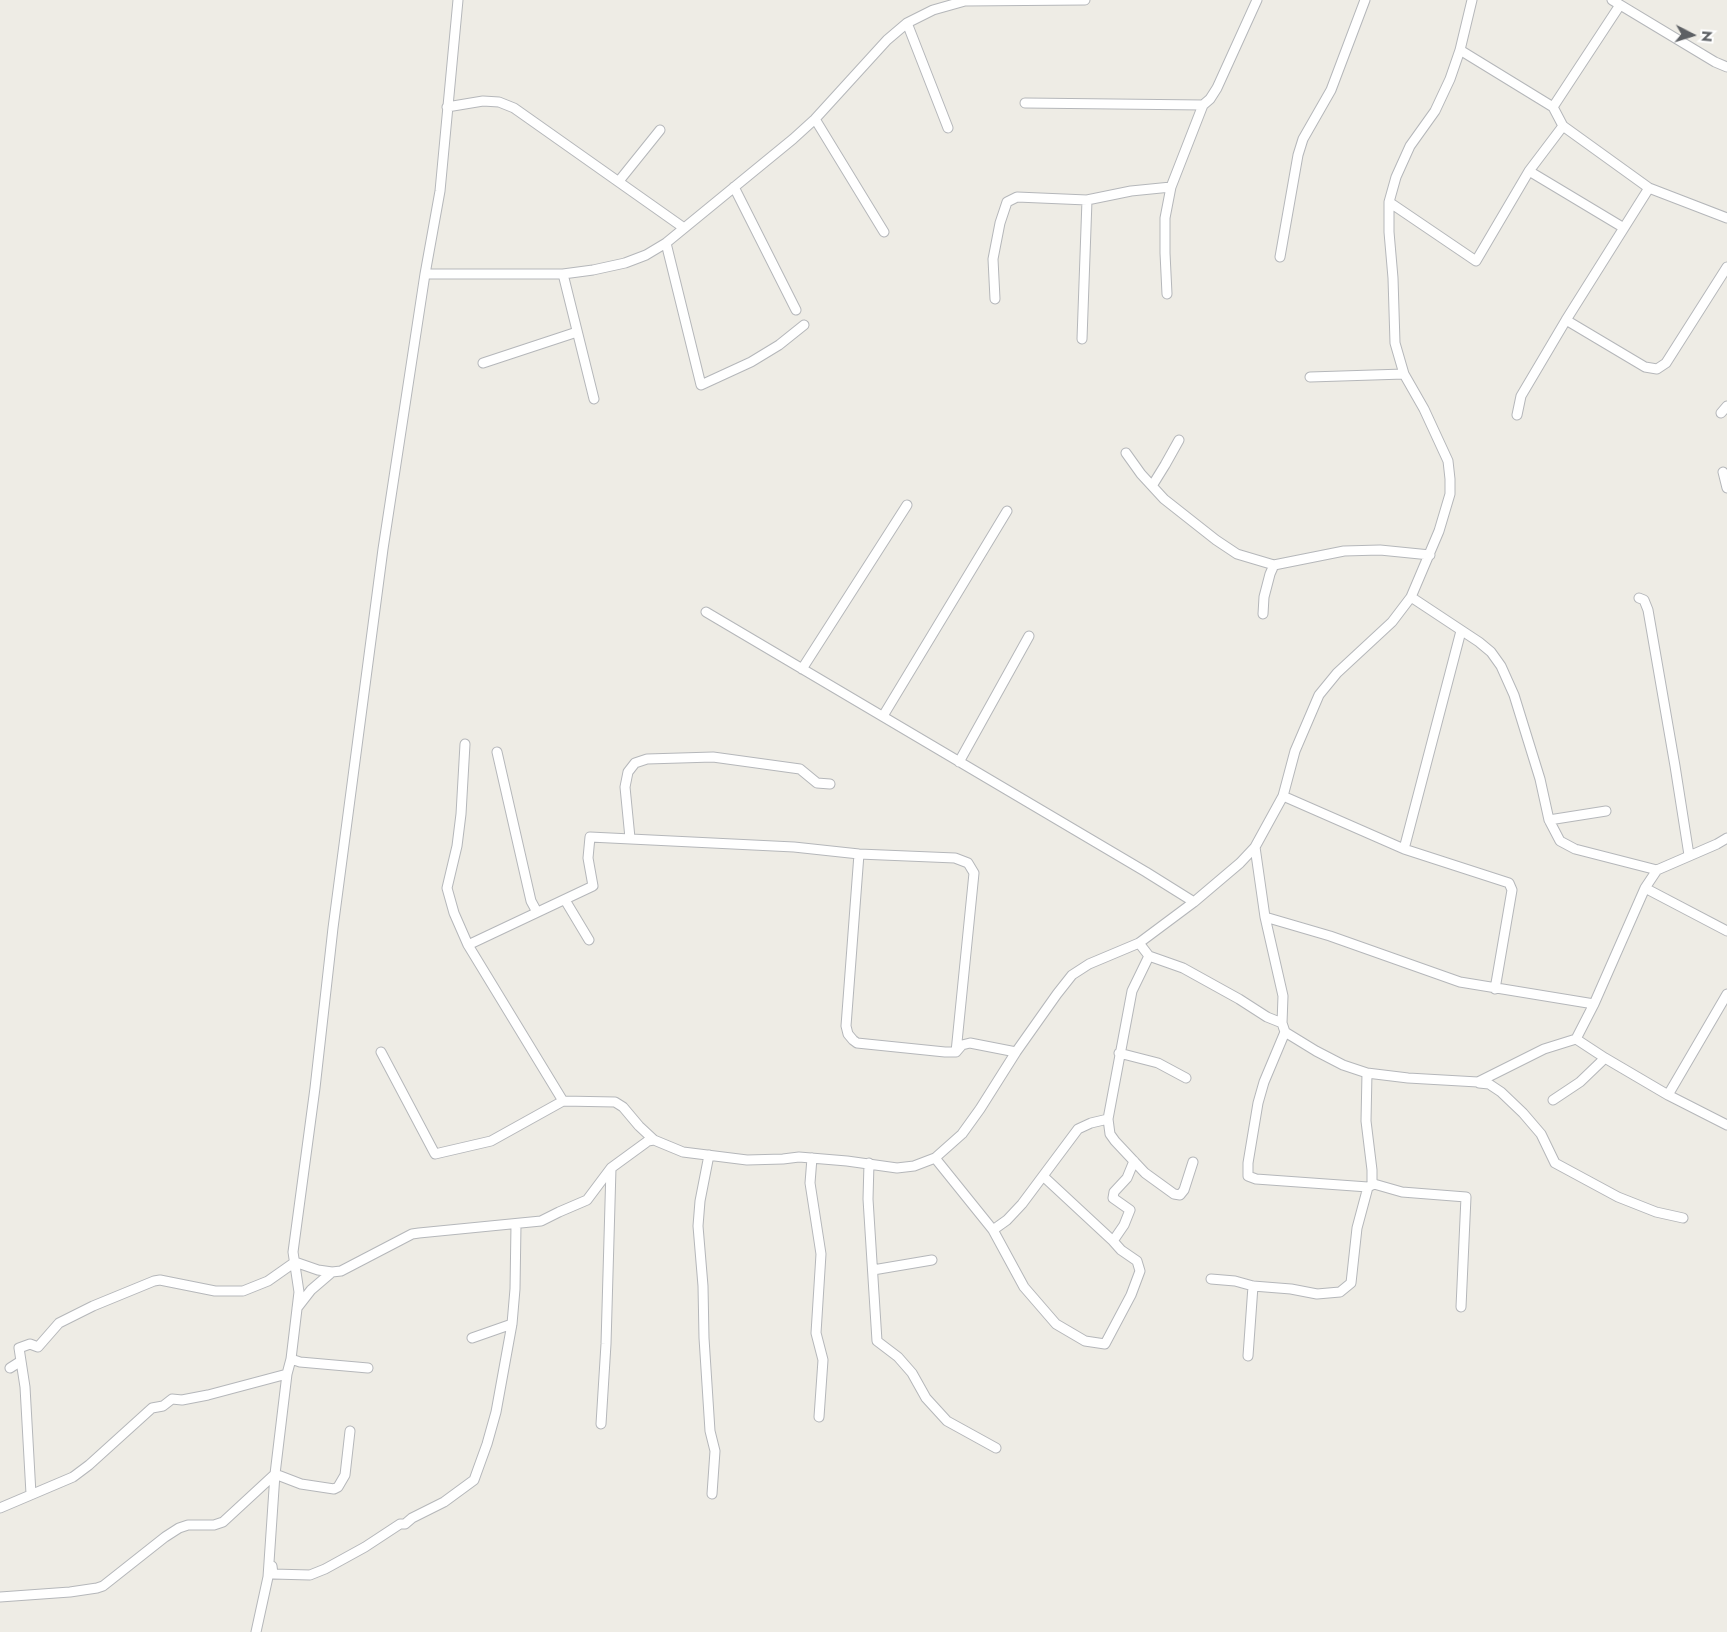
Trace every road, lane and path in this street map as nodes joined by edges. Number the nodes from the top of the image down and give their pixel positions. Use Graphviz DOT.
graph roads {
  1 [pos="458,0"];
  2 [pos="999,0"];
  3 [pos="1085,0"];
  4 [pos="1257,0"];
  5 [pos="1366,0"];
  6 [pos="1472,0"];
  7 [pos="1616,2"];
  8 [pos="907,23"];
  9 [pos="1460,50"];
  10 [pos="1727,67"];
  11 [pos="1025,102"];
  12 [pos="1203,105"];
  13 [pos="447,107"];
  14 [pos="1553,107"];
  15 [pos="815,119"];
  16 [pos="1563,126"];
  17 [pos="948,128"];
  18 [pos="660,130"];
  19 [pos="1529,171"];
  20 [pos="619,181"];
  21 [pos="734,187"];
  22 [pos="1172,187"];
  23 [pos="1649,188"];
  24 [pos="1087,200"];
  25 [pos="1389,202"];
  26 [pos="1727,218"];
  27 [pos="684,228"];
  28 [pos="1624,228"];
  29 [pos="884,232"];
  30 [pos="666,244"];
  31 [pos="1280,257"];
  32 [pos="1727,267"];
  33 [pos="425,274"];
  34 [pos="563,274"];
  35 [pos="1167,294"];
  36 [pos="995,299"];
  37 [pos="796,310"];
  38 [pos="1566,320"];
  39 [pos="804,325"];
  40 [pos="577,332"];
  41 [pos="1082,339"];
  42 [pos="483,363"];
  43 [pos="1404,374"];
  44 [pos="1310,377"];
  45 [pos="594,399"];
  46 [pos="1517,415"];
  47 [pos="1179,440"];
  48 [pos="1126,453"];
  49 [pos="1723,472"];
  50 [pos="1152,486"];
  51 [pos="1727,488"];
  52 [pos="907,505"];
  53 [pos="1007,511"];
  54 [pos="1430,555"];
  55 [pos="1274,565"];
  56 [pos="1411,597"];
  57 [pos="1639,598"];
  58 [pos="706,612"];
  59 [pos="1263,614"];
  60 [pos="1461,632"];
  61 [pos="1029,636"];
  62 [pos="802,669"];
  63 [pos="882,716"];
  64 [pos="465,744"];
  65 [pos="497,752"];
  66 [pos="959,762"];
  67 [pos="830,784"];
  68 [pos="1283,796"];
  69 [pos="1606,811"];
  70 [pos="1550,820"];
  71 [pos="630,838"];
  72 [pos="1727,838"];
  73 [pos="1255,847"];
  74 [pos="1404,849"];
  75 [pos="859,854"];
  76 [pos="1689,855"];
  77 [pos="1657,870"];
  78 [pos="1645,888"];
  79 [pos="565,900"];
  80 [pos="1194,902"];
  81 [pos="537,912"];
  82 [pos="1265,917"];
  83 [pos="1727,931"];
  84 [pos="589,940"];
  85 [pos="1139,943"];
  86 [pos="468,945"];
  87 [pos="1149,956"];
  88 [pos="1494,989"];
  89 [pos="1727,994"];
  90 [pos="1594,1004"];
  91 [pos="1283,1027"];
  92 [pos="1576,1039"];
  93 [pos="381,1052"];
  94 [pos="956,1052"];
  95 [pos="1016,1052"];
  96 [pos="1119,1053"];
  97 [pos="1605,1058"];
  98 [pos="1368,1073"];
  99 [pos="1186,1078"];
  100 [pos="1478,1082"];
  101 [pos="1668,1094"];
  102 [pos="563,1100"];
  103 [pos="1553,1100"];
  104 [pos="1108,1119"];
  105 [pos="1727,1126"];
  106 [pos="654,1140"];
  107 [pos="709,1155"];
  108 [pos="812,1158"];
  109 [pos="935,1158"];
  110 [pos="1134,1161"];
  111 [pos="1193,1162"];
  112 [pos="869,1164"];
  113 [pos="611,1168"];
  114 [pos="1043,1176"];
  115 [pos="1371,1186"];
  116 [pos="1683,1218"];
  117 [pos="516,1225"];
  118 [pos="993,1230"];
  119 [pos="1114,1241"];
  120 [pos="932,1260"];
  121 [pos="295,1262"];
  122 [pos="873,1270"];
  123 [pos="332,1272"];
  124 [pos="1211,1279"];
  125 [pos="1253,1286"];
  126 [pos="1462,1307"];
  127 [pos="297,1308"];
  128 [pos="512,1324"];
  129 [pos="472,1338"];
  130 [pos="1248,1356"];
  131 [pos="292,1359"];
  132 [pos="21,1361"];
  133 [pos="10,1368"];
  134 [pos="368,1368"];
  135 [pos="287,1374"];
  136 [pos="819,1417"];
  137 [pos="600,1424"];
  138 [pos="350,1431"];
  139 [pos="996,1448"];
  140 [pos="275,1474"];
  141 [pos="31,1494"];
  142 [pos="712,1494"];
  143 [pos="0,1508"];
  144 [pos="270,1546"];
  145 [pos="0,1597"];
  146 [pos="256,1632"];
  1 -- 13 [label="street"];
  2 -- 3 [label="street"];
  2 -- 8 [label="street"];
  4 -- 12 [label="street"];
  5 -- 31 [label="street"];
  6 -- 9 [label="street"];
  7 -- 10 [label="street"];
  7 -- 14 [label="street"];
  8 -- 15 [label="street"];
  8 -- 17 [label="street"];
  9 -- 14 [label="street"];
  9 -- 25 [label="street"];
  11 -- 12 [label="street"];
  12 -- 22 [label="street"];
  13 -- 20 [label="street"];
  13 -- 33 [label="street"];
  14 -- 16 [label="street"];
  15 -- 21 [label="street"];
  15 -- 29 [label="street"];
  16 -- 19 [label="street"];
  16 -- 23 [label="street"];
  18 -- 20 [label="street"];
  19 -- 25 [label="street"];
  19 -- 28 [label="street"];
  20 -- 27 [label="street"];
  21 -- 27 [label="street"];
  21 -- 37 [label="street"];
  22 -- 24 [label="street"];
  22 -- 35 [label="street"];
  23 -- 26 [label="street"];
  23 -- 28 [label="street"];
  24 -- 36 [label="street"];
  24 -- 41 [label="street"];
  25 -- 43 [label="street"];
  27 -- 30 [label="street"];
  28 -- 38 [label="street"];
  30 -- 34 [label="street"];
  30 -- 39 [label="street"];
  32 -- 38 [label="street"];
  33 -- 34 [label="street"];
  33 -- 121 [label="street"];
  34 -- 40 [label="street"];
  38 -- 46 [label="street"];
  40 -- 42 [label="street"];
  40 -- 45 [label="street"];
  43 -- 44 [label="street"];
  43 -- 54 [label="street"];
  47 -- 50 [label="street"];
  48 -- 50 [label="street"];
  49 -- 51 [label="street"];
  50 -- 55 [label="street"];
  52 -- 62 [label="street"];
  53 -- 63 [label="street"];
  54 -- 55 [label="street"];
  54 -- 56 [label="street"];
  55 -- 59 [label="street"];
  56 -- 60 [label="street"];
  56 -- 68 [label="street"];
  57 -- 76 [label="street"];
  58 -- 62 [label="street"];
  60 -- 70 [label="street"];
  60 -- 74 [label="street"];
  61 -- 66 [label="street"];
  62 -- 63 [label="street"];
  63 -- 66 [label="street"];
  64 -- 86 [label="street"];
  65 -- 81 [label="street"];
  66 -- 80 [label="street"];
  67 -- 71 [label="street"];
  68 -- 73 [label="street"];
  68 -- 74 [label="street"];
  69 -- 70 [label="street"];
  70 -- 77 [label="street"];
  71 -- 75 [label="street"];
  71 -- 79 [label="street"];
  72 -- 76 [label="street"];
  73 -- 80 [label="street"];
  73 -- 82 [label="street"];
  74 -- 88 [label="street"];
  75 -- 94 [label="street"];
  75 -- 94 [label="street"];
  76 -- 77 [label="street"];
  77 -- 78 [label="street"];
  78 -- 83 [label="street"];
  78 -- 90 [label="street"];
  79 -- 81 [label="street"];
  79 -- 84 [label="street"];
  80 -- 85 [label="street"];
  81 -- 86 [label="street"];
  82 -- 88 [label="street"];
  82 -- 91 [label="street"];
  85 -- 87 [label="street"];
  85 -- 95 [label="street"];
  86 -- 102 [label="street"];
  87 -- 91 [label="street"];
  87 -- 96 [label="street"];
  88 -- 90 [label="street"];
  89 -- 101 [label="street"];
  90 -- 92 [label="street"];
  91 -- 98 [label="street"];
  91 -- 115 [label="street"];
  92 -- 97 [label="street"];
  92 -- 100 [label="street"];
  93 -- 102 [label="street"];
  94 -- 95 [label="street"];
  95 -- 109 [label="street"];
  96 -- 99 [label="street"];
  96 -- 104 [label="street"];
  97 -- 101 [label="street"];
  97 -- 103 [label="street"];
  98 -- 100 [label="street"];
  98 -- 115 [label="street"];
  100 -- 116 [label="street"];
  101 -- 105 [label="street"];
  102 -- 106 [label="street"];
  104 -- 110 [label="street"];
  104 -- 114 [label="street"];
  106 -- 107 [label="street"];
  106 -- 113 [label="street"];
  107 -- 108 [label="street"];
  107 -- 142 [label="street"];
  108 -- 112 [label="street"];
  108 -- 136 [label="street"];
  109 -- 112 [label="street"];
  109 -- 118 [label="street"];
  110 -- 111 [label="street"];
  110 -- 119 [label="street"];
  112 -- 122 [label="street"];
  113 -- 117 [label="street"];
  113 -- 137 [label="street"];
  114 -- 118 [label="street"];
  114 -- 119 [label="street"];
  115 -- 125 [label="street"];
  115 -- 126 [label="street"];
  117 -- 123 [label="street"];
  117 -- 128 [label="street"];
  118 -- 119 [label="street"];
  120 -- 122 [label="street"];
  121 -- 123 [label="street"];
  121 -- 127 [label="street"];
  121 -- 132 [label="street"];
  122 -- 139 [label="street"];
  123 -- 127 [label="street"];
  124 -- 125 [label="street"];
  125 -- 130 [label="street"];
  127 -- 131 [label="street"];
  128 -- 129 [label="street"];
  128 -- 144 [label="street"];
  131 -- 134 [label="street"];
  131 -- 135 [label="street"];
  132 -- 133 [label="street"];
  132 -- 141 [label="street"];
  135 -- 140 [label="street"];
  135 -- 141 [label="street"];
  138 -- 140 [label="street"];
  140 -- 144 [label="street"];
  140 -- 145 [label="street"];
  141 -- 143 [label="street"];
  144 -- 146 [label="street"];
}
